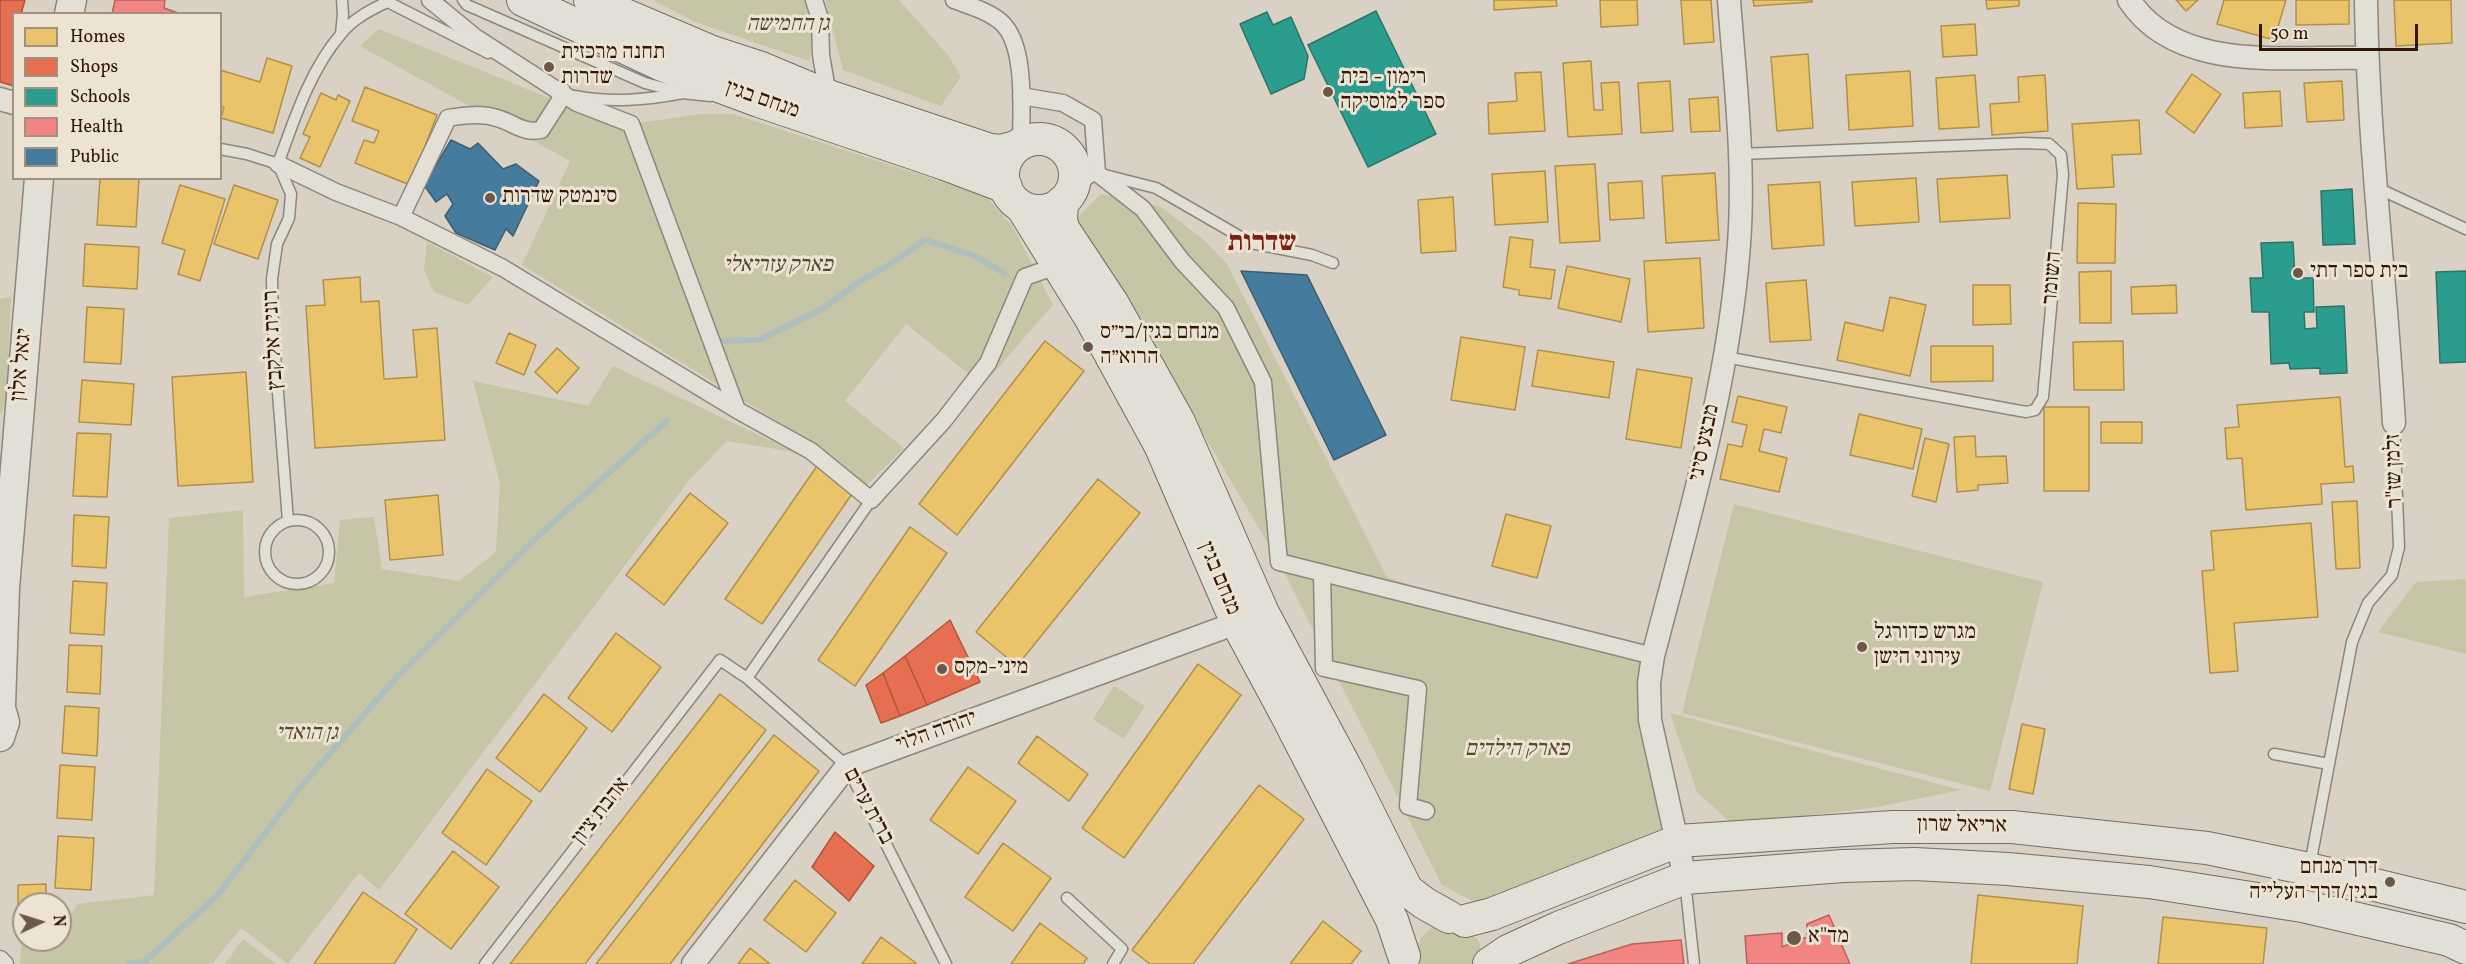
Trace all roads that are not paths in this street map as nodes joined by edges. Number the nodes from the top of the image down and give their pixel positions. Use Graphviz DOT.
graph roads {
  1 [pos="342,0"];
  2 [pos="430,0"];
  3 [pos="464,0"];
  4 [pos="523,0"];
  5 [pos="590,0"];
  6 [pos="814,0"];
  7 [pos="954,0"];
  8 [pos="1729,0"];
  9 [pos="2130,0"];
  10 [pos="2366,0"];
  11 [pos="385,1"];
  12 [pos="341,34"];
  13 [pos="2367,58"];
  14 [pos="562,91"];
  15 [pos="683,93"];
  16 [pos="828,96"];
  17 [pos="1021,96"];
  18 [pos="759,101"];
  19 [pos="1019,146"];
  20 [pos="222,149"];
  21 [pos="1068,153"];
  22 [pos="1740,154"];
  23 [pos="278,164"];
  24 [pos="1097,173"];
  25 [pos="39,180"];
  26 [pos="2374,187"];
  27 [pos="1067,196"];
  28 [pos="1014,197"];
  29 [pos="401,217"];
  30 [pos="2466,229"];
  31 [pos="1333,263"];
  32 [pos="1059,265"];
  33 [pos="1725,357"];
  34 [pos="737,410"];
  35 [pos="2394,423"];
  36 [pos="871,500"];
  37 [pos="288,521"];
  38 [pos="1322,573"];
  39 [pos="2,596"];
  40 [pos="1250,618"];
  41 [pos="1653,656"];
  42 [pos="720,660"];
  43 [pos="747,678"];
  44 [pos="0,705"];
  45 [pos="0,738"];
  46 [pos="2274,754"];
  47 [pos="2329,764"];
  48 [pos="847,766"];
  49 [pos="1426,811"];
  50 [pos="1678,841"];
  51 [pos="2309,869"];
  52 [pos="1685,878"];
  53 [pos="1067,898"];
  54 [pos="2466,907"];
  55 [pos="1457,919"];
  56 [pos="2466,948"];
  57 [pos="0,959"];
  58 [pos="1404,960"];
  59 [pos="5,964"];
  60 [pos="485,964"];
  61 [pos="693,964"];
  62 [pos="946,964"];
  63 [pos="1113,964"];
  64 [pos="1487,964"];
  65 [pos="1694,964"];
  1 -- 12 [label="lane"];
  2 -- 14 [label="street"];
  3 -- 15 [label="lane"];
  4 -- 18 [label="main road, מנחם בגין"];
  5 -- 16 [label="main road, מנחם בגין"];
  6 -- 16 [label="street"];
  7 -- 17 [label="street"];
  8 -- 22 [label="street, מבצע סיני"];
  9 -- 13 [label="street"];
  10 -- 13 [label="street, זלמן שז\"ר"];
  11 -- 12 [label="lane"];
  11 -- 14 [label="lane"];
  12 -- 23 [label="lane"];
  13 -- 26 [label="street, זלמן שז\"ר"];
  14 -- 15 [label="lane"];
  14 -- 29 [label="street"];
  14 -- 34 [label="street"];
  15 -- 18 [label="lane"];
  16 -- 19 [label="main road, מנחם בגין"];
  17 -- 19 [label="street"];
  17 -- 24 [label="street"];
  18 -- 28 [label="main road, מנחם בגין"];
  19 -- 21 [label="main road"];
  19 -- 28 [label="main road"];
  20 -- 23 [label="lane"];
  21 -- 24 [label="lane"];
  21 -- 27 [label="main road"];
  22 -- 33 [label="street, מבצע סיני"];
  22 -- 33 [label="lane, השומר"];
  23 -- 29 [label="street"];
  23 -- 37 [label="lane, רונית אלקבץ"];
  24 -- 27 [label="lane"];
  24 -- 31 [label="lane"];
  24 -- 38 [label="street"];
  25 -- 39 [label="street, יגאל אלון"];
  26 -- 30 [label="lane"];
  26 -- 35 [label="street, זלמן שז\"ר"];
  27 -- 28 [label="main road"];
  27 -- 40 [label="main road, מנחם בגין"];
  28 -- 32 [label="main road, מנחם בגין"];
  29 -- 34 [label="street"];
  32 -- 36 [label="street"];
  32 -- 40 [label="main road, מנחם בגין"];
  33 -- 41 [label="street, מבצע סיני"];
  34 -- 36 [label="street"];
  35 -- 47 [label="lane, זלמן שז\"ר"];
  36 -- 43 [label="lane"];
  37 -- 37 [label="lane"];
  38 -- 41 [label="street"];
  38 -- 49 [label="street"];
  39 -- 44 [label="street, יגאל אלון"];
  40 -- 48 [label="street, יהודה הלוי"];
  40 -- 55 [label="main road, מנחם בגין"];
  40 -- 58 [label="main road, מנחם בגין"];
  41 -- 50 [label="street, מבצע סיני"];
  42 -- 43 [label="lane, ברית ערים"];
  42 -- 60 [label="lane, אהבת ציון"];
  43 -- 48 [label="lane, ברית ערים"];
  44 -- 45 [label="street, יגאל אלון"];
  46 -- 47 [label="lane"];
  47 -- 51 [label="lane, זלמן שז\"ר"];
  48 -- 61 [label="street"];
  48 -- 62 [label="lane, ברית ערים"];
  50 -- 51 [label="main road, אריאל שרון"];
  50 -- 52 [label="street, מבצע סיני"];
  50 -- 55 [label="main road, אריאל שרון"];
  51 -- 54 [label="main road, אריאל שרון"];
  52 -- 56 [label="main road, אריאל שרון"];
  52 -- 64 [label="main road, אריאל שרון"];
  52 -- 65 [label="lane"];
  53 -- 63 [label="lane"];
  55 -- 58 [label="main road, אריאל שרון"];
  55 -- 64 [label="main road"];
  57 -- 59 [label="street"];
}
